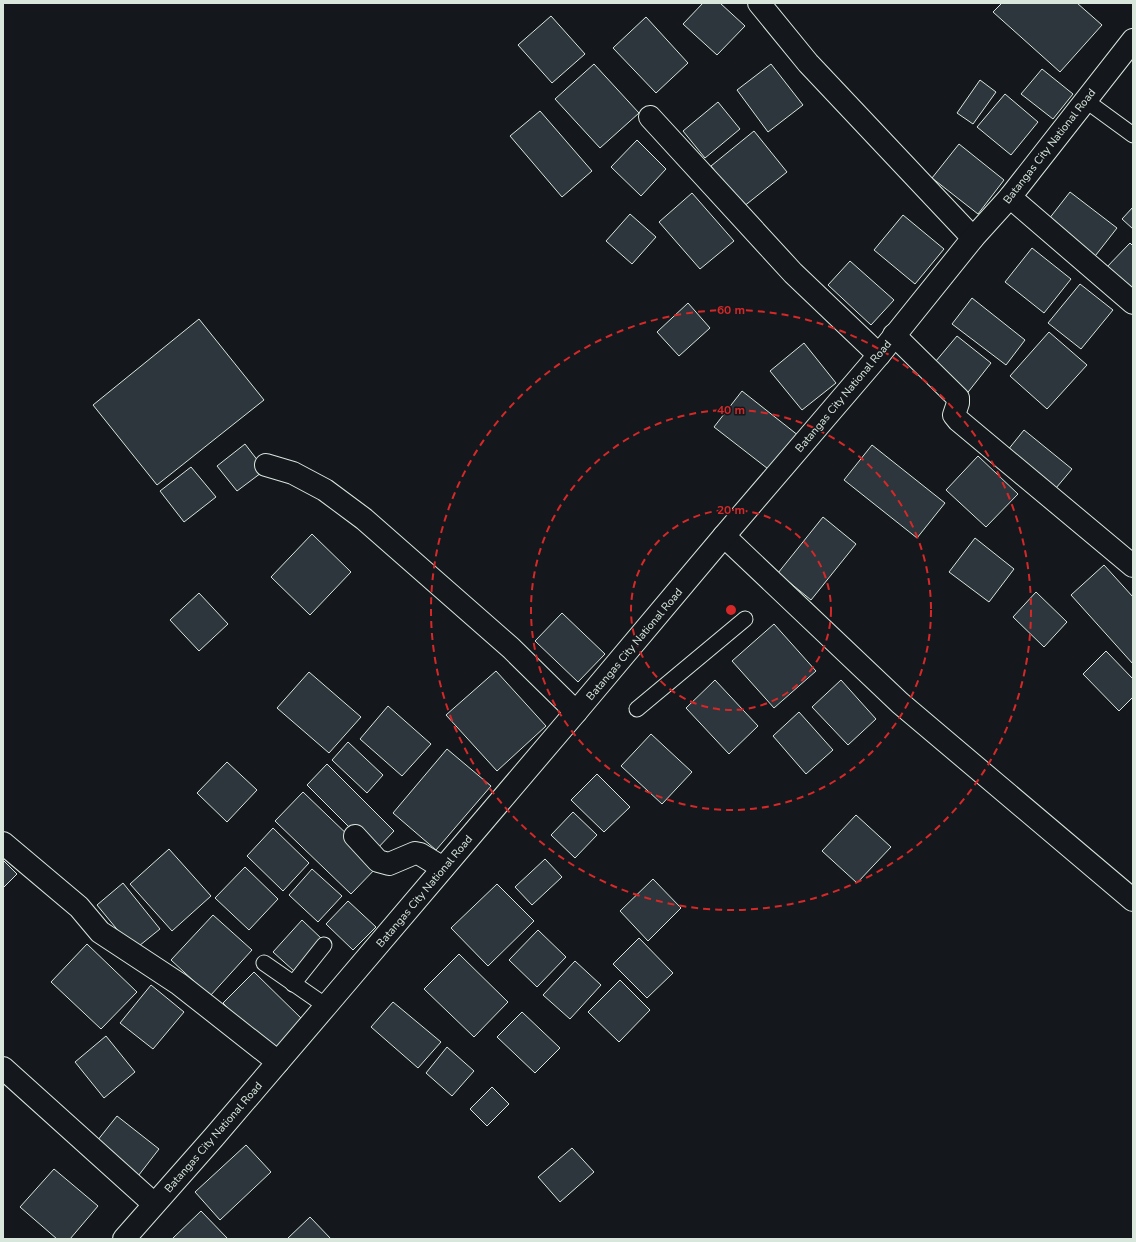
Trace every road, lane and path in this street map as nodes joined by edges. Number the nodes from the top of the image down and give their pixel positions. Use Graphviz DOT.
graph roads {
  1 [pos="769,8"];
  2 [pos="1133,40"];
  3 [pos="1085,100"];
  4 [pos="650,117"];
  5 [pos="1133,135"];
  6 [pos="1010,197"];
  7 [pos="973,238"];
  8 [pos="1133,303"];
  9 [pos="894,335"];
  10 [pos="879,355"];
  11 [pos="266,465"];
  12 [pos="724,536"];
  13 [pos="1133,566"];
  14 [pos="745,619"];
  15 [pos="637,709"];
  16 [pos="576,712"];
  17 [pos="355,836"];
  18 [pos="3,843"];
  19 [pos="443,868"];
  20 [pos="1133,900"];
  21 [pos="324,945"];
  22 [pos="264,963"];
  23 [pos="293,984"];
  24 [pos="326,1006"];
  25 [pos="278,1062"];
  26 [pos="3,1068"];
  27 [pos="154,1204"];
  28 [pos="124,1239"];
  1 -- 7 [label="street"];
  2 -- 3 [label="street, Batangas City National Road"];
  3 -- 5 [label="lane"];
  3 -- 6 [label="street, Batangas City National Road"];
  4 -- 10 [label="street"];
  6 -- 7 [label="street, Batangas City National Road"];
  6 -- 8 [label="street"];
  7 -- 9 [label="street, Batangas City National Road"];
  9 -- 10 [label="street, Batangas City National Road"];
  9 -- 13 [label="street"];
  10 -- 12 [label="street, Batangas City National Road"];
  11 -- 16 [label="street"];
  12 -- 16 [label="street, Batangas City National Road"];
  12 -- 20 [label="street"];
  14 -- 15 [label="lane"];
  16 -- 19 [label="street, Batangas City National Road"];
  17 -- 19 [label="street"];
  18 -- 25 [label="street"];
  19 -- 24 [label="street, Batangas City National Road"];
  21 -- 23 [label="lane"];
  22 -- 23 [label="lane"];
  23 -- 24 [label="lane"];
  24 -- 25 [label="street, Batangas City National Road"];
  25 -- 27 [label="street, Batangas City National Road"];
  26 -- 27 [label="street"];
  27 -- 28 [label="street, Batangas City National Road"];
}
